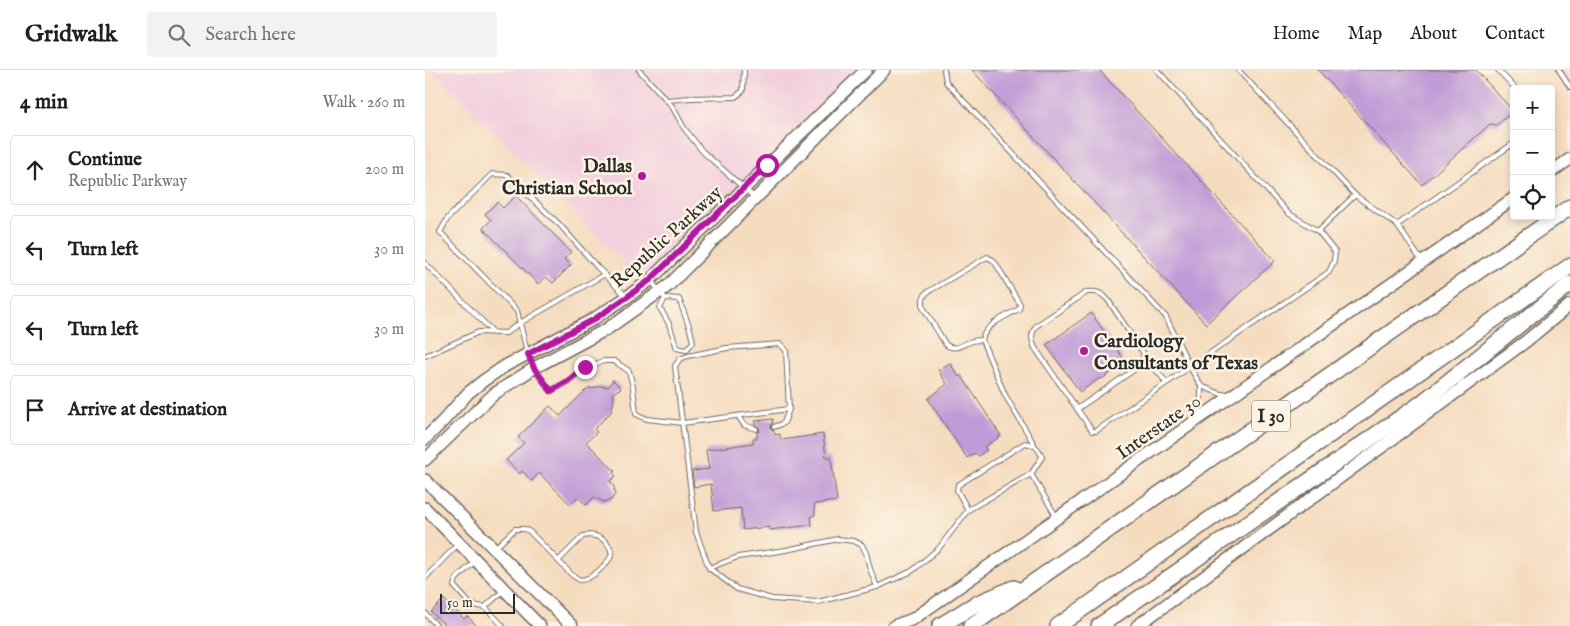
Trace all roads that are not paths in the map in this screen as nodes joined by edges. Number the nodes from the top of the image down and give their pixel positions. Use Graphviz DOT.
graph roads {
  1 [pos="639,70"];
  2 [pos="744,70"];
  3 [pos="866,70"];
  4 [pos="944,70"];
  5 [pos="1157,70"];
  6 [pos="1238,70"];
  7 [pos="1498,70"];
  8 [pos="1559,70"];
  9 [pos="879,72"];
  10 [pos="1512,85"];
  11 [pos="1570,87"];
  12 [pos="667,100"];
  13 [pos="1510,146"];
  14 [pos="1570,159"];
  15 [pos="1555,169"];
  16 [pos="744,188"];
  17 [pos="1355,195"];
  18 [pos="755,198"];
  19 [pos="1510,201"];
  20 [pos="1570,207"];
  21 [pos="1397,225"];
  22 [pos="1319,231"];
  23 [pos="1422,262"];
  24 [pos="425,263"];
  25 [pos="1570,266"];
  26 [pos="605,274"];
  27 [pos="650,280"];
  28 [pos="1570,284"];
  29 [pos="662,294"];
  30 [pos="627,297"];
  31 [pos="1570,305"];
  32 [pos="520,323"];
  33 [pos="493,333"];
  34 [pos="982,340"];
  35 [pos="686,350"];
  36 [pos="528,354"];
  37 [pos="425,356"];
  38 [pos="688,356"];
  39 [pos="1141,365"];
  40 [pos="1190,367"];
  41 [pos="534,368"];
  42 [pos="1166,383"];
  43 [pos="1201,386"];
  44 [pos="1232,394"];
  45 [pos="789,409"];
  46 [pos="1077,409"];
  47 [pos="738,416"];
  48 [pos="1197,420"];
  49 [pos="683,423"];
  50 [pos="774,427"];
  51 [pos="756,429"];
  52 [pos="425,438"];
  53 [pos="1034,444"];
  54 [pos="425,460"];
  55 [pos="1031,474"];
  56 [pos="425,480"];
  57 [pos="425,508"];
  58 [pos="968,510"];
  59 [pos="1057,517"];
  60 [pos="459,542"];
  61 [pos="495,550"];
  62 [pos="558,561"];
  63 [pos="479,562"];
  64 [pos="709,568"];
  65 [pos="1046,574"];
  66 [pos="425,578"];
  67 [pos="877,587"];
  68 [pos="504,589"];
  69 [pos="485,607"];
  70 [pos="425,613"];
  71 [pos="910,623"];
  72 [pos="437,626"];
  73 [pos="503,626"];
  74 [pos="540,626"];
  75 [pos="572,626"];
  76 [pos="894,626"];
  77 [pos="941,626"];
  78 [pos="971,626"];
  79 [pos="1058,626"];
  80 [pos="1099,626"];
  81 [pos="1137,626"];
  1 -- 12 [label="lane"];
  2 -- 12 [label="lane"];
  3 -- 16 [label="main road, Republic Parkway"];
  4 -- 40 [label="lane"];
  5 -- 22 [label="lane"];
  6 -- 17 [label="lane"];
  7 -- 10 [label="lane"];
  8 -- 11 [label="lane"];
  9 -- 18 [label="main road, Republic Parkway"];
  12 -- 16 [label="lane"];
  13 -- 21 [label="lane"];
  14 -- 15 [label="main road"];
  16 -- 18 [label="lane"];
  16 -- 27 [label="main road, Republic Parkway"];
  17 -- 21 [label="lane"];
  17 -- 22 [label="lane"];
  18 -- 29 [label="main road, Republic Parkway"];
  19 -- 23 [label="main road, Interstate 30"];
  20 -- 65 [label="highway, I 30"];
  21 -- 23 [label="lane"];
  22 -- 40 [label="lane"];
  23 -- 44 [label="main road, Interstate 30"];
  24 -- 33 [label="lane"];
  25 -- 79 [label="highway, I 30"];
  26 -- 30 [label="lane"];
  26 -- 32 [label="lane"];
  26 -- 32 [label="lane"];
  27 -- 29 [label="lane"];
  27 -- 30 [label="main road, Republic Parkway"];
  28 -- 80 [label="highway"];
  29 -- 35 [label="lane"];
  29 -- 35 [label="lane"];
  29 -- 41 [label="main road, Republic Parkway"];
  30 -- 36 [label="main road, Republic Parkway"];
  31 -- 81 [label="main road"];
  32 -- 33 [label="lane"];
  32 -- 36 [label="lane"];
  33 -- 37 [label="lane"];
  34 -- 34 [label="lane"];
  34 -- 53 [label="lane"];
  35 -- 38 [label="lane"];
  36 -- 41 [label="main road"];
  36 -- 52 [label="main road, Republic Parkway"];
  38 -- 45 [label="lane"];
  38 -- 49 [label="lane"];
  39 -- 42 [label="lane"];
  39 -- 46 [label="lane"];
  39 -- 46 [label="lane"];
  40 -- 42 [label="lane"];
  40 -- 43 [label="lane"];
  41 -- 49 [label="lane"];
  41 -- 54 [label="main road, Republic Parkway"];
  42 -- 46 [label="lane"];
  43 -- 44 [label="lane"];
  43 -- 48 [label="lane"];
  44 -- 48 [label="main road, Interstate 30"];
  45 -- 47 [label="lane"];
  45 -- 50 [label="lane"];
  47 -- 49 [label="lane"];
  47 -- 51 [label="lane"];
  48 -- 59 [label="main road, Interstate 30"];
  49 -- 64 [label="lane"];
  53 -- 55 [label="lane"];
  53 -- 58 [label="lane"];
  55 -- 58 [label="lane"];
  55 -- 59 [label="lane"];
  56 -- 61 [label="main road"];
  57 -- 60 [label="main road"];
  58 -- 67 [label="lane"];
  59 -- 71 [label="main road, Interstate 30"];
  60 -- 63 [label="main road"];
  60 -- 66 [label="lane"];
  61 -- 62 [label="lane"];
  61 -- 63 [label="main road"];
  61 -- 75 [label="main road"];
  62 -- 62 [label="lane"];
  63 -- 68 [label="main road"];
  63 -- 69 [label="lane"];
  64 -- 67 [label="lane"];
  64 -- 67 [label="lane"];
  65 -- 77 [label="highway"];
  65 -- 78 [label="highway, I 30"];
  68 -- 69 [label="lane"];
  68 -- 74 [label="main road"];
  69 -- 73 [label="lane"];
  70 -- 72 [label="lane"];
  71 -- 76 [label="main road, Interstate 30"];
}
